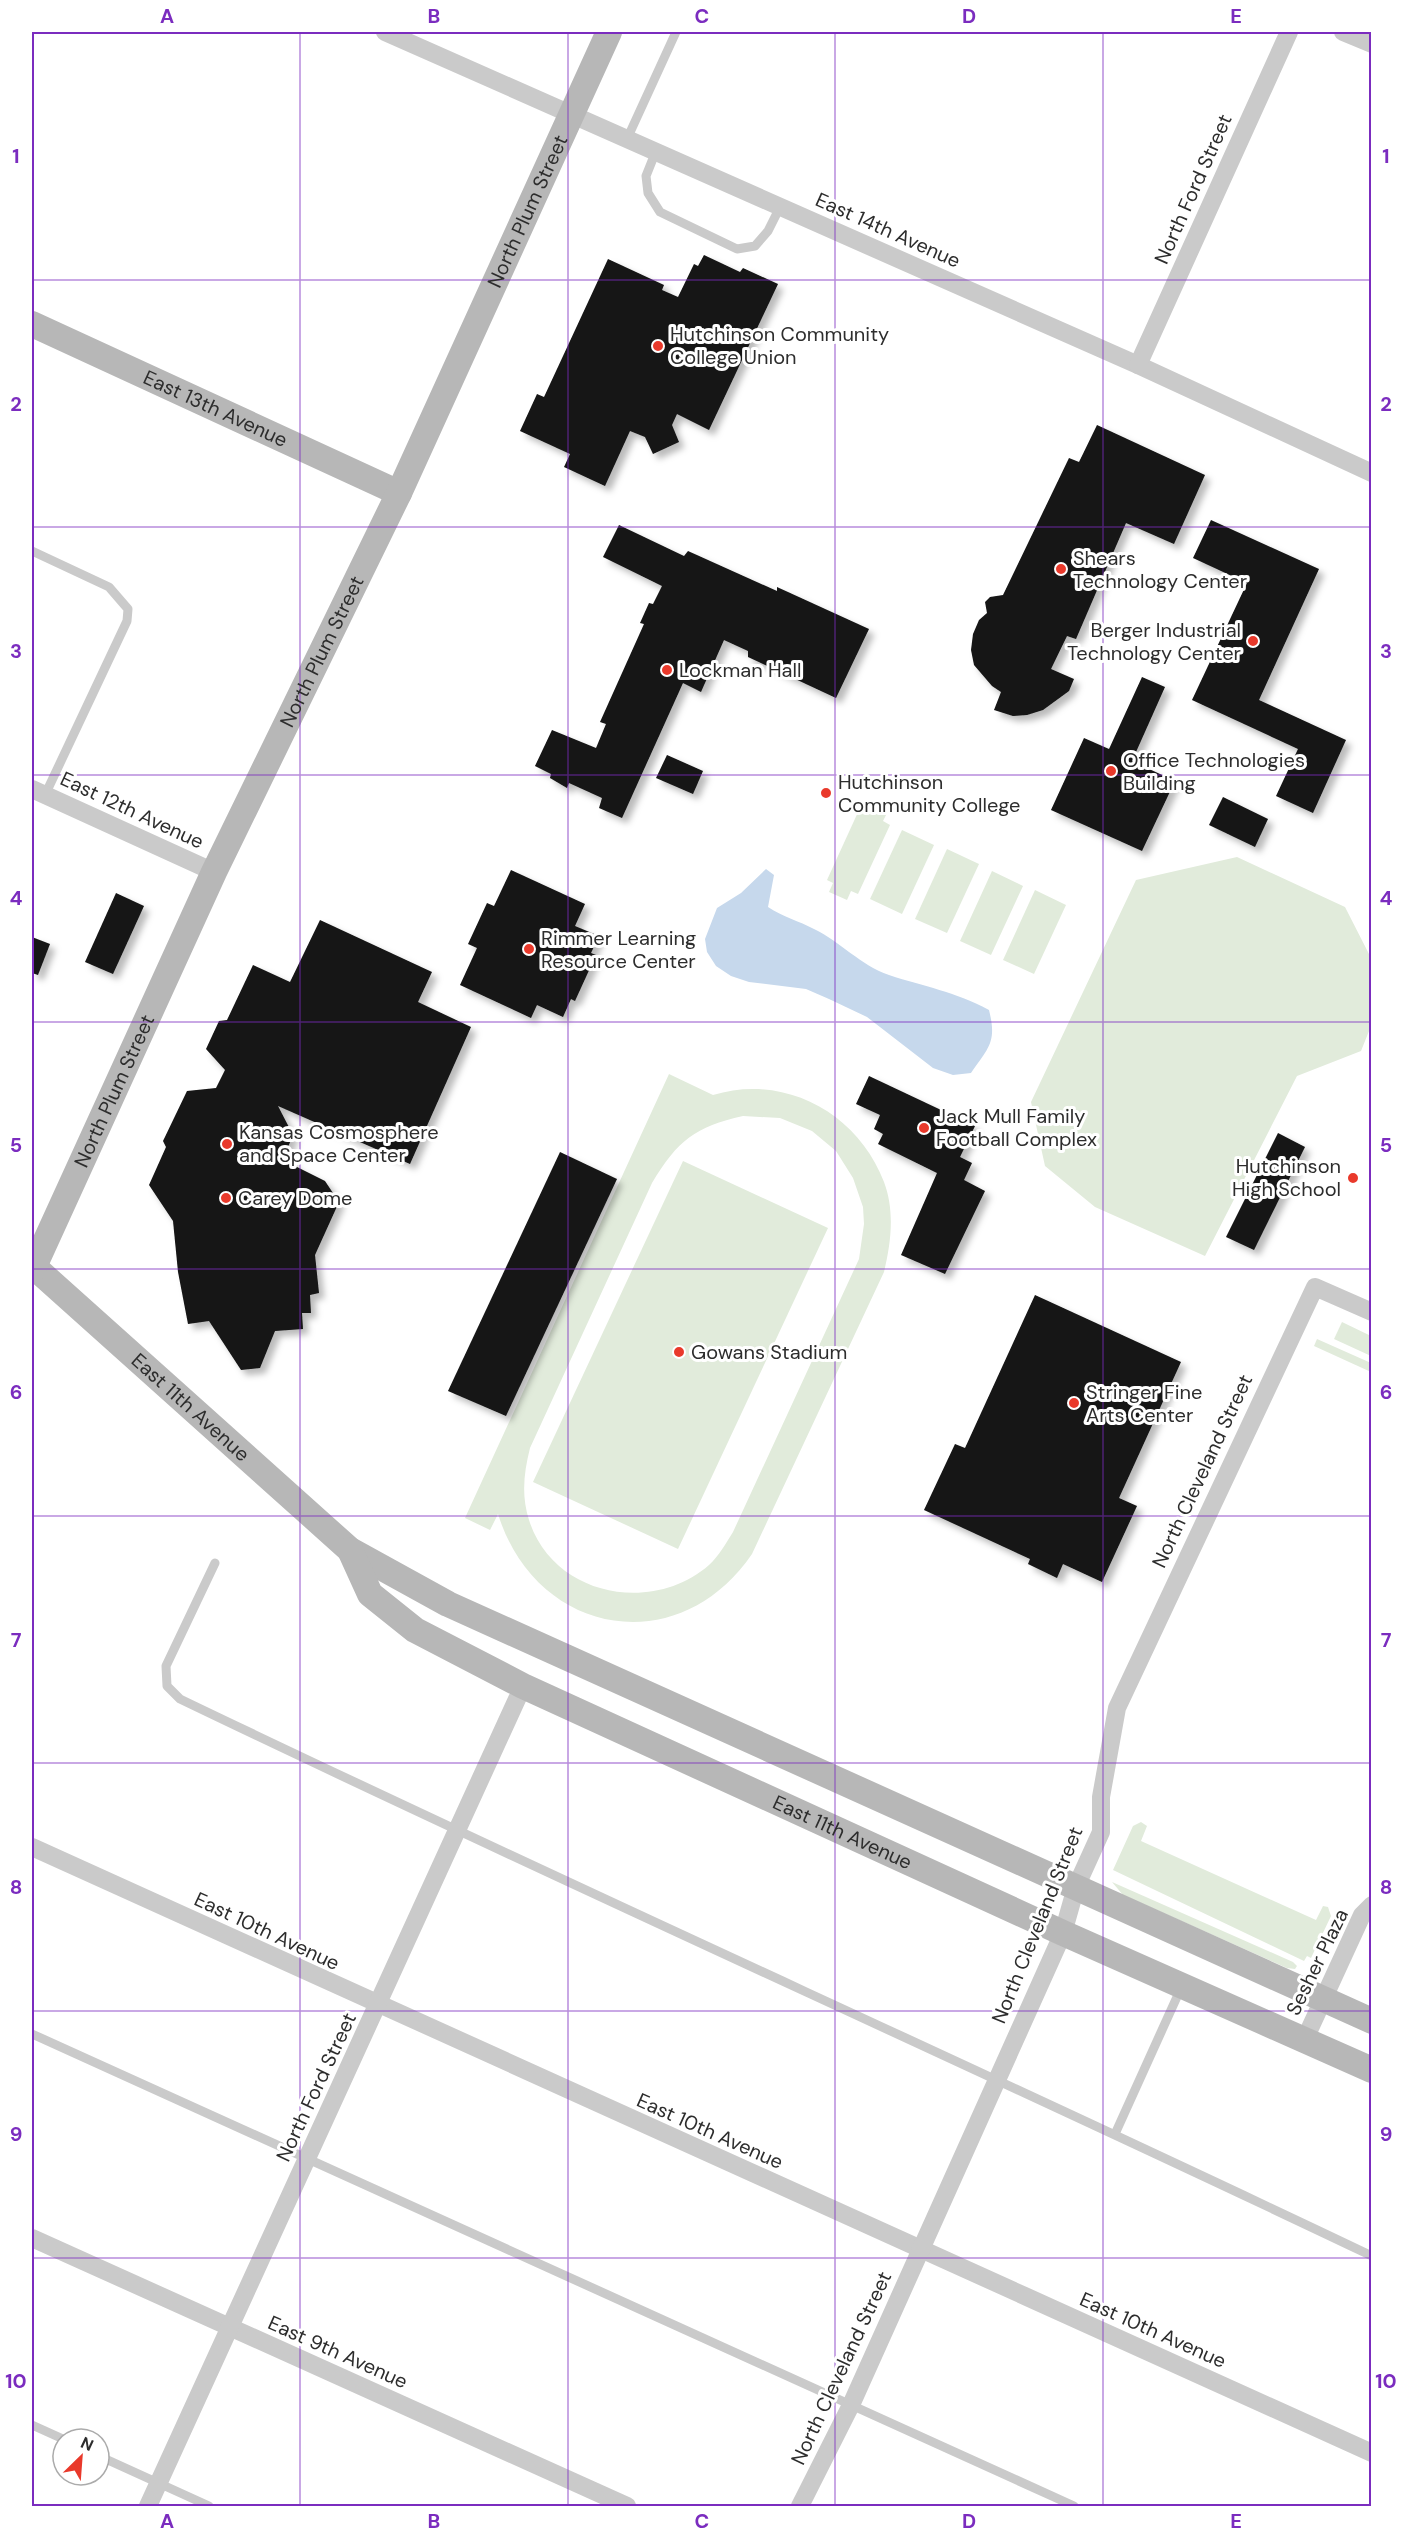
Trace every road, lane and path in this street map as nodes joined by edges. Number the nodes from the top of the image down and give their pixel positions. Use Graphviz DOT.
graph roads {
  1 [pos="385,32"];
  2 [pos="609,32"];
  3 [pos="676,32"];
  4 [pos="1289,32"];
  5 [pos="1343,32"];
  6 [pos="1371,44"];
  7 [pos="571,114"];
  8 [pos="627,139"];
  9 [pos="656,151"];
  10 [pos="780,207"];
  11 [pos="32,324"];
  12 [pos="1138,365"];
  13 [pos="1371,473"];
  14 [pos="399,493"];
  15 [pos="32,551"];
  16 [pos="38,792"];
  17 [pos="214,872"];
  18 [pos="32,1268"];
  19 [pos="1371,1312"];
  20 [pos="350,1550"];
  21 [pos="214,1563"];
  22 [pos="523,1686"];
  23 [pos="457,1832"];
  24 [pos="32,1848"];
  25 [pos="1076,1887"];
  26 [pos="1371,1905"];
  27 [pos="1063,1932"];
  28 [pos="1182,1986"];
  29 [pos="1324,1999"];
  30 [pos="378,2006"];
  31 [pos="1371,2021"];
  32 [pos="32,2034"];
  33 [pos="1305,2039"];
  34 [pos="1371,2070"];
  35 [pos="997,2079"];
  36 [pos="1115,2134"];
  37 [pos="308,2158"];
  38 [pos="32,2238"];
  39 [pos="920,2251"];
  40 [pos="1371,2256"];
  41 [pos="230,2328"];
  42 [pos="851,2405"];
  43 [pos="32,2425"];
  44 [pos="51,2434"];
  45 [pos="1371,2452"];
  46 [pos="111,2462"];
  47 [pos="159,2484"];
  48 [pos="148,2506"];
  49 [pos="209,2506"];
  50 [pos="627,2506"];
  51 [pos="800,2506"];
  52 [pos="1074,2506"];
  1 -- 7 [label="street, East 14th Avenue"];
  2 -- 7 [label="street, North Plum Street"];
  3 -- 8 [label="lane"];
  4 -- 12 [label="street, North Ford Street"];
  5 -- 6 [label="street"];
  7 -- 8 [label="street, East 14th Avenue"];
  7 -- 14 [label="street, North Plum Street"];
  8 -- 9 [label="street, East 14th Avenue"];
  9 -- 10 [label="street, East 14th Avenue"];
  9 -- 10 [label="lane"];
  10 -- 12 [label="street, East 14th Avenue"];
  11 -- 14 [label="street, East 13th Avenue"];
  12 -- 13 [label="street, East 14th Avenue"];
  14 -- 17 [label="street, North Plum Street"];
  15 -- 16 [label="lane"];
  16 -- 17 [label="street, East 12th Avenue"];
  17 -- 18 [label="street, North Plum Street"];
  18 -- 20 [label="street, East 11th Avenue"];
  19 -- 25 [label="street, North Cleveland Street"];
  20 -- 22 [label="street, East 11th Avenue"];
  20 -- 25 [label="street, East 11th Avenue"];
  21 -- 23 [label="lane"];
  22 -- 23 [label="street, North Ford Street"];
  22 -- 27 [label="street, East 11th Avenue"];
  23 -- 30 [label="street, North Ford Street"];
  23 -- 35 [label="lane"];
  24 -- 30 [label="street, East 10th Avenue"];
  25 -- 27 [label="street, North Cleveland Street"];
  25 -- 29 [label="street, East 11th Avenue"];
  26 -- 29 [label="street, Sesher Plaza"];
  27 -- 28 [label="street, East 11th Avenue"];
  27 -- 35 [label="street, North Cleveland Street"];
  28 -- 33 [label="street, East 11th Avenue"];
  28 -- 36 [label="lane"];
  29 -- 31 [label="street, East 11th Avenue"];
  29 -- 33 [label="street, Sesher Plaza"];
  30 -- 37 [label="street, North Ford Street"];
  30 -- 39 [label="street, East 10th Avenue"];
  32 -- 37 [label="lane"];
  33 -- 34 [label="street, East 11th Avenue"];
  35 -- 36 [label="lane"];
  35 -- 39 [label="street, North Cleveland Street"];
  36 -- 40 [label="lane"];
  37 -- 41 [label="street, North Ford Street"];
  37 -- 42 [label="lane"];
  38 -- 41 [label="street, East 9th Avenue"];
  39 -- 42 [label="street, North Cleveland Street"];
  39 -- 45 [label="street, East 10th Avenue"];
  41 -- 47 [label="street, North Ford Street"];
  41 -- 50 [label="street, East 9th Avenue"];
  42 -- 51 [label="street, North Cleveland Street"];
  42 -- 52 [label="lane"];
  43 -- 44 [label="lane"];
  46 -- 47 [label="lane"];
  47 -- 48 [label="street, North Ford Street"];
  47 -- 49 [label="lane"];
}
